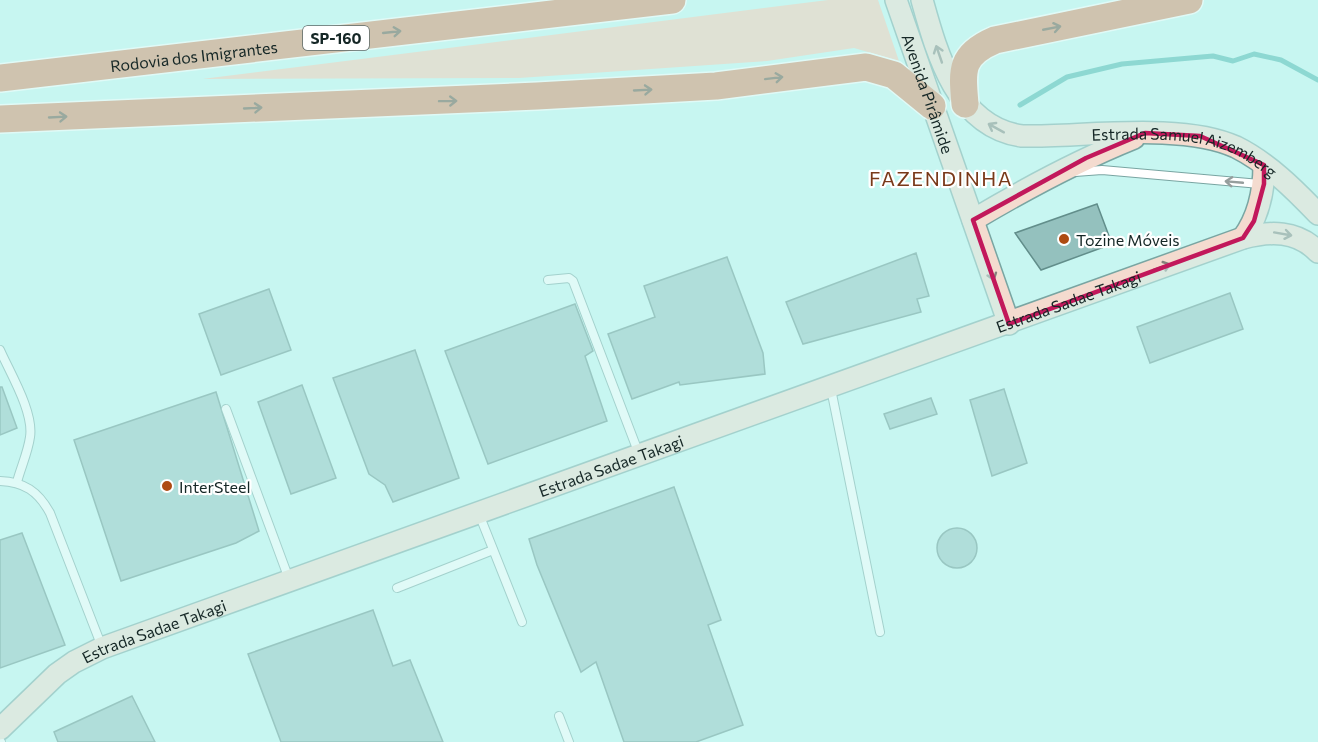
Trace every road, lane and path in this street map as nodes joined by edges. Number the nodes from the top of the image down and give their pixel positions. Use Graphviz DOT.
graph roads {
  1 [pos="672,0"];
  2 [pos="896,0"];
  3 [pos="922,0"];
  4 [pos="1189,0"];
  5 [pos="0,78"];
  6 [pos="965,104"];
  7 [pos="932,106"];
  8 [pos="0,120"];
  9 [pos="1145,133"];
  10 [pos="1034,136"];
  11 [pos="1052,175"];
  12 [pos="1264,175"];
  13 [pos="1318,214"];
  14 [pos="973,220"];
  15 [pos="1243,238"];
  16 [pos="1318,252"];
  17 [pos="548,280"];
  18 [pos="1009,324"];
  19 [pos="0,350"];
  20 [pos="831,387"];
  21 [pos="226,409"];
  22 [pos="639,456"];
  23 [pos="0,481"];
  24 [pos="17,482"];
  25 [pos="478,513"];
  26 [pos="493,550"];
  27 [pos="290,581"];
  28 [pos="397,588"];
  29 [pos="522,622"];
  30 [pos="880,632"];
  31 [pos="102,648"];
  32 [pos="559,716"];
  33 [pos="0,729"];
  34 [pos="569,742"];
  5 -- 1 [label="highway, Rodovia dos Imigrantes / SP-160, one-way"];
  2 -- 7 [label="main road, Avenida Pirâmide"];
  6 -- 3 [label="main road, Avenida Pirâmide, one-way"];
  6 -- 4 [label="highway, one-way"];
  10 -- 6 [label="main road, Avenida Pirâmide, one-way"];
  8 -- 7 [label="highway, one-way"];
  7 -- 14 [label="main road, Avenida Pirâmide"];
  9 -- 10 [label="main road, Estrada Samuel Aizemberg"];
  9 -- 11 [label="main road"];
  9 -- 12 [label="main road, Estrada Samuel Aizemberg"];
  12 -- 11 [label="lane, one-way"];
  11 -- 14 [label="main road"];
  12 -- 13 [label="main road, Estrada Samuel Aizemberg"];
  12 -- 15 [label="main road"];
  14 -- 18 [label="main road, Avenida Pirâmide, one-way"];
  15 -- 16 [label="main road, one-way"];
  18 -- 15 [label="main road, Estrada Sadae Takagi, one-way"];
  17 -- 22 [label="lane"];
  18 -- 20 [label="main road, Estrada Sadae Takagi"];
  19 -- 24 [label="lane"];
  20 -- 22 [label="main road, Estrada Sadae Takagi"];
  20 -- 30 [label="lane"];
  21 -- 27 [label="lane"];
  22 -- 25 [label="main road, Estrada Sadae Takagi"];
  23 -- 24 [label="lane"];
  24 -- 31 [label="lane"];
  25 -- 26 [label="lane"];
  25 -- 27 [label="main road, Estrada Sadae Takagi"];
  26 -- 28 [label="lane"];
  26 -- 29 [label="lane"];
  27 -- 31 [label="main road, Estrada Sadae Takagi"];
  31 -- 33 [label="main road, Estrada Sadae Takagi"];
  32 -- 34 [label="lane"];
}
